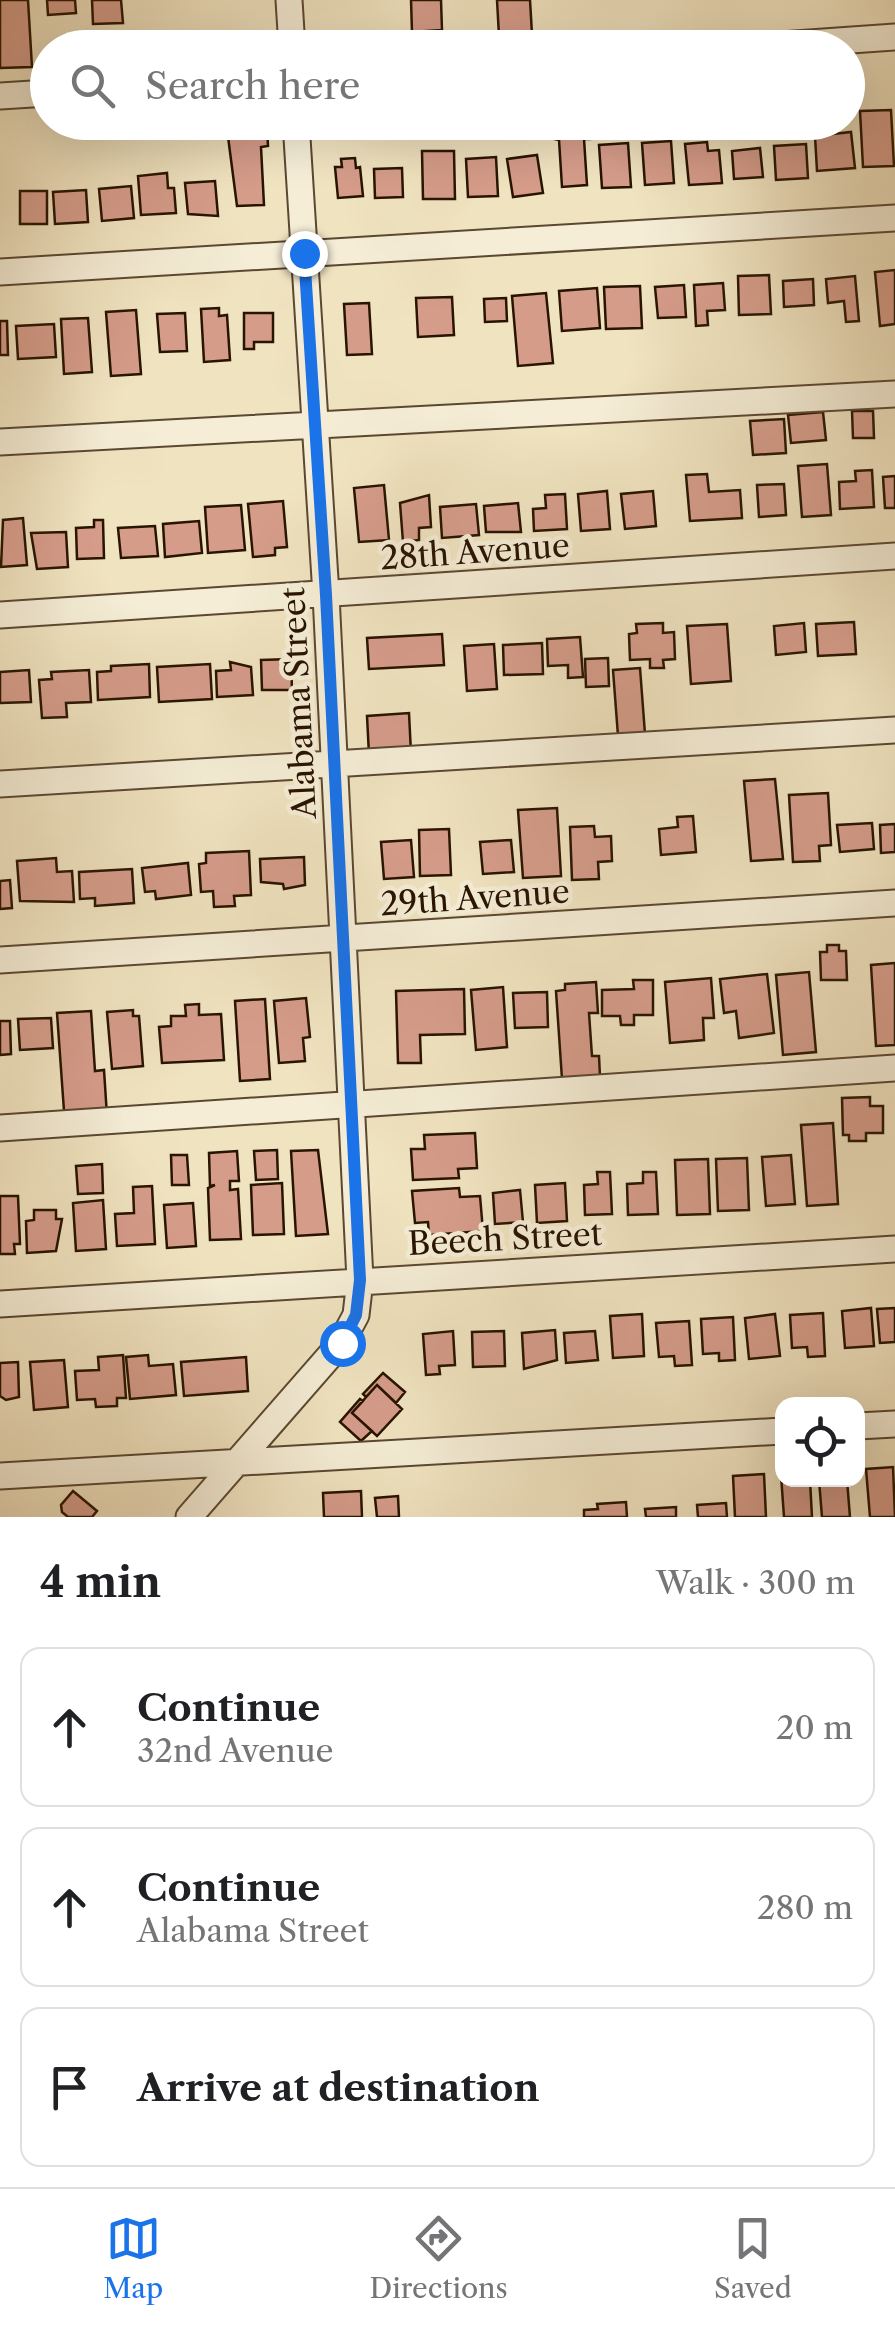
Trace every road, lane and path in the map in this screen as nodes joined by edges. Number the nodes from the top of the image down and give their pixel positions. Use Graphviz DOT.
graph roads {
  1 [pos="289,0"];
  2 [pos="291,30"];
  3 [pos="895,36"];
  4 [pos="865,38"];
  5 [pos="30,94"];
  6 [pos="0,96"];
  7 [pos="297,140"];
  8 [pos="895,218"];
  9 [pos="304,253"];
  10 [pos="0,272"];
  11 [pos="895,394"];
  12 [pos="315,425"];
  13 [pos="0,442"];
  14 [pos="895,556"];
  15 [pos="326,595"];
  16 [pos="0,615"];
  17 [pos="895,730"];
  18 [pos="334,766"];
  19 [pos="0,784"];
  20 [pos="895,903"];
  21 [pos="344,939"];
  22 [pos="0,960"];
  23 [pos="895,1068"];
  24 [pos="352,1104"];
  25 [pos="0,1128"];
  26 [pos="895,1249"];
  27 [pos="360,1280"];
  28 [pos="0,1304"];
  29 [pos="895,1424"];
  30 [pos="865,1426"];
  31 [pos="775,1431"];
  32 [pos="236,1463"];
  33 [pos="0,1476"];
  34 [pos="189,1517"];
  1 -- 2 [label="street"];
  3 -- 4 [label="street"];
  5 -- 6 [label="street"];
  7 -- 9 [label="street, Alabama Street"];
  8 -- 9 [label="street"];
  9 -- 10 [label="street"];
  9 -- 12 [label="street, Alabama Street"];
  11 -- 12 [label="street"];
  12 -- 13 [label="street"];
  12 -- 15 [label="street, Alabama Street"];
  14 -- 15 [label="street, 28th Avenue"];
  15 -- 16 [label="street, 28th Avenue"];
  15 -- 18 [label="street, Alabama Street"];
  17 -- 18 [label="street"];
  18 -- 19 [label="street"];
  18 -- 21 [label="street, Alabama Street"];
  20 -- 21 [label="street, 29th Avenue"];
  21 -- 22 [label="street, 29th Avenue"];
  21 -- 24 [label="street, Alabama Street"];
  23 -- 24 [label="street"];
  24 -- 25 [label="street"];
  24 -- 27 [label="street, Alabama Street"];
  26 -- 27 [label="street, Beech Street"];
  27 -- 28 [label="street, Beech Street"];
  27 -- 32 [label="street, Alabama Street"];
  29 -- 30 [label="street"];
  31 -- 32 [label="street"];
  32 -- 33 [label="street"];
  32 -- 34 [label="street, Alabama Street"];
}
